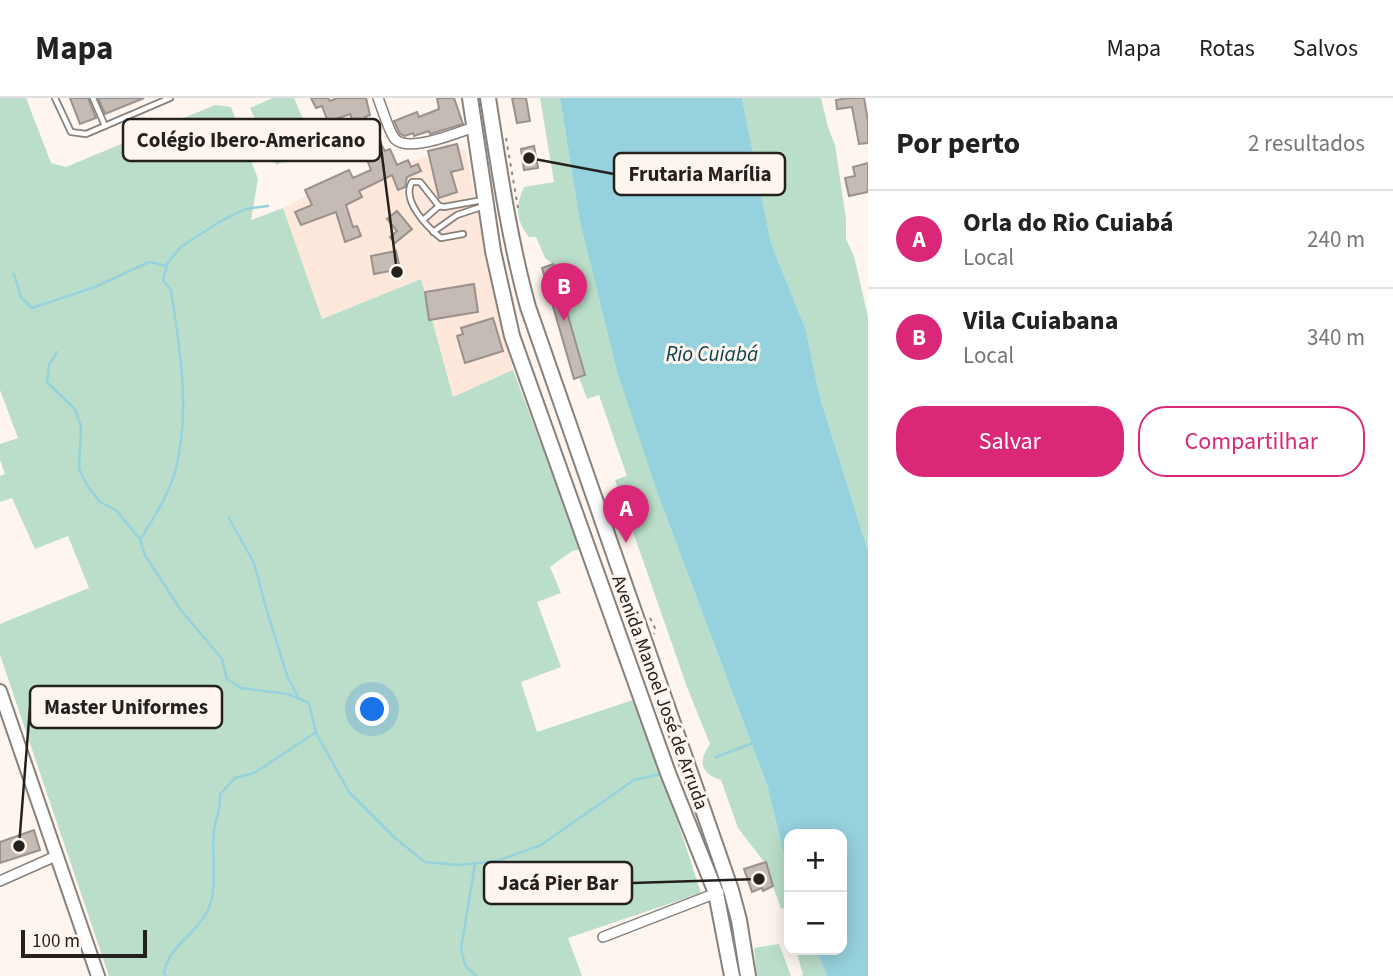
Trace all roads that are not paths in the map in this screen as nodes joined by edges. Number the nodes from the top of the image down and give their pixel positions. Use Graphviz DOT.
graph roads {
  1 [pos="55,98"];
  2 [pos="93,98"];
  3 [pos="170,98"];
  4 [pos="378,98"];
  5 [pos="470,98"];
  6 [pos="488,98"];
  7 [pos="105,126"];
  8 [pos="474,127"];
  9 [pos="486,202"];
  10 [pos="439,206"];
  11 [pos="422,220"];
  12 [pos="433,232"];
  13 [pos="463,234"];
  14 [pos="576,446"];
  15 [pos="554,456"];
  16 [pos="0,691"];
  17 [pos="56,856"];
  18 [pos="0,881"];
  19 [pos="731,890"];
  20 [pos="716,893"];
  21 [pos="603,937"];
  22 [pos="98,976"];
  23 [pos="732,976"];
  24 [pos="748,976"];
  1 -- 7 [label="lane"];
  2 -- 7 [label="lane"];
  3 -- 7 [label="lane"];
  4 -- 8 [label="street"];
  5 -- 8 [label="main road, Avenida Manoel José de Arruda"];
  6 -- 14 [label="main road, Avenida Manoel José de Arruda"];
  8 -- 9 [label="main road, Avenida Manoel José de Arruda"];
  9 -- 10 [label="lane"];
  9 -- 12 [label="lane"];
  9 -- 15 [label="main road, Avenida Manoel José de Arruda"];
  10 -- 11 [label="lane"];
  10 -- 11 [label="lane"];
  11 -- 12 [label="lane"];
  12 -- 13 [label="lane"];
  14 -- 15 [label="main road"];
  14 -- 19 [label="main road, Avenida Manoel José de Arruda"];
  15 -- 20 [label="main road, Avenida Manoel José de Arruda"];
  16 -- 17 [label="street"];
  17 -- 18 [label="street"];
  17 -- 22 [label="street"];
  19 -- 20 [label="street"];
  19 -- 24 [label="main road, Avenida Manoel José de Arruda"];
  20 -- 21 [label="street"];
  20 -- 23 [label="main road, Avenida Manoel José de Arruda"];
}
